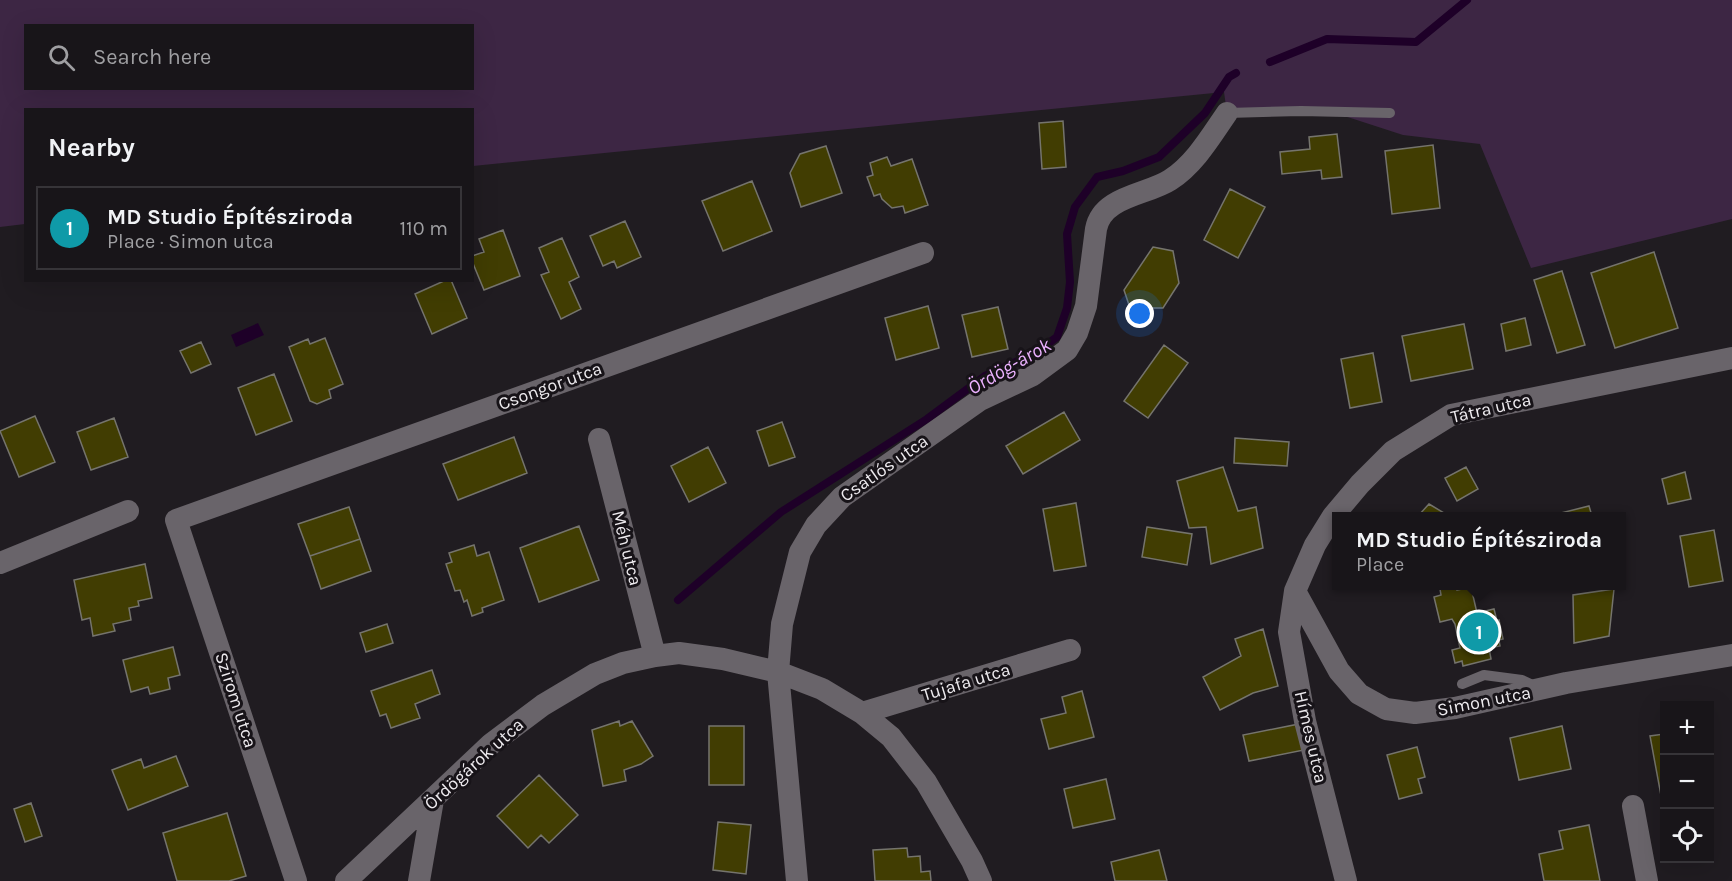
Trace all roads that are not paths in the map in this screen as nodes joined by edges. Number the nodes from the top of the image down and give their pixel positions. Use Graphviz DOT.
graph roads {
  1 [pos="1227,113"];
  2 [pos="1390,113"];
  3 [pos="923,253"];
  4 [pos="1732,358"];
  5 [pos="599,440"];
  6 [pos="128,511"];
  7 [pos="1336,512"];
  8 [pos="1332,518"];
  9 [pos="176,520"];
  10 [pos="0,563"];
  11 [pos="1294,591"];
  12 [pos="1070,650"];
  13 [pos="1732,655"];
  14 [pos="655,656"];
  15 [pos="778,672"];
  16 [pos="1462,684"];
  17 [pos="1542,689"];
  18 [pos="862,713"];
  19 [pos="433,800"];
  20 [pos="1633,806"];
  21 [pos="296,881"];
  22 [pos="346,881"];
  23 [pos="419,881"];
  24 [pos="797,881"];
  25 [pos="981,881"];
  26 [pos="1346,881"];
  27 [pos="1647,881"];
  1 -- 2 [label="lane"];
  1 -- 15 [label="street, Csatlós utca"];
  3 -- 9 [label="street, Csongor utca"];
  4 -- 7 [label="street, Tátra utca"];
  5 -- 14 [label="street, Méh utca"];
  6 -- 10 [label="street"];
  8 -- 11 [label="street, Tátra utca"];
  9 -- 21 [label="street, Szirom utca"];
  11 -- 17 [label="street, Simon utca"];
  11 -- 26 [label="street, Hímes utca"];
  12 -- 18 [label="street, Tujafa utca"];
  13 -- 17 [label="street, Simon utca"];
  14 -- 15 [label="street, Ördögárok utca"];
  14 -- 19 [label="street, Ördögárok utca"];
  15 -- 18 [label="street, Ördögárok utca"];
  15 -- 24 [label="street, Csatlós utca"];
  16 -- 17 [label="lane"];
  18 -- 25 [label="street, Ördögárok utca"];
  19 -- 22 [label="street, Ördögárok utca"];
  19 -- 23 [label="street"];
  20 -- 27 [label="street"];
}
